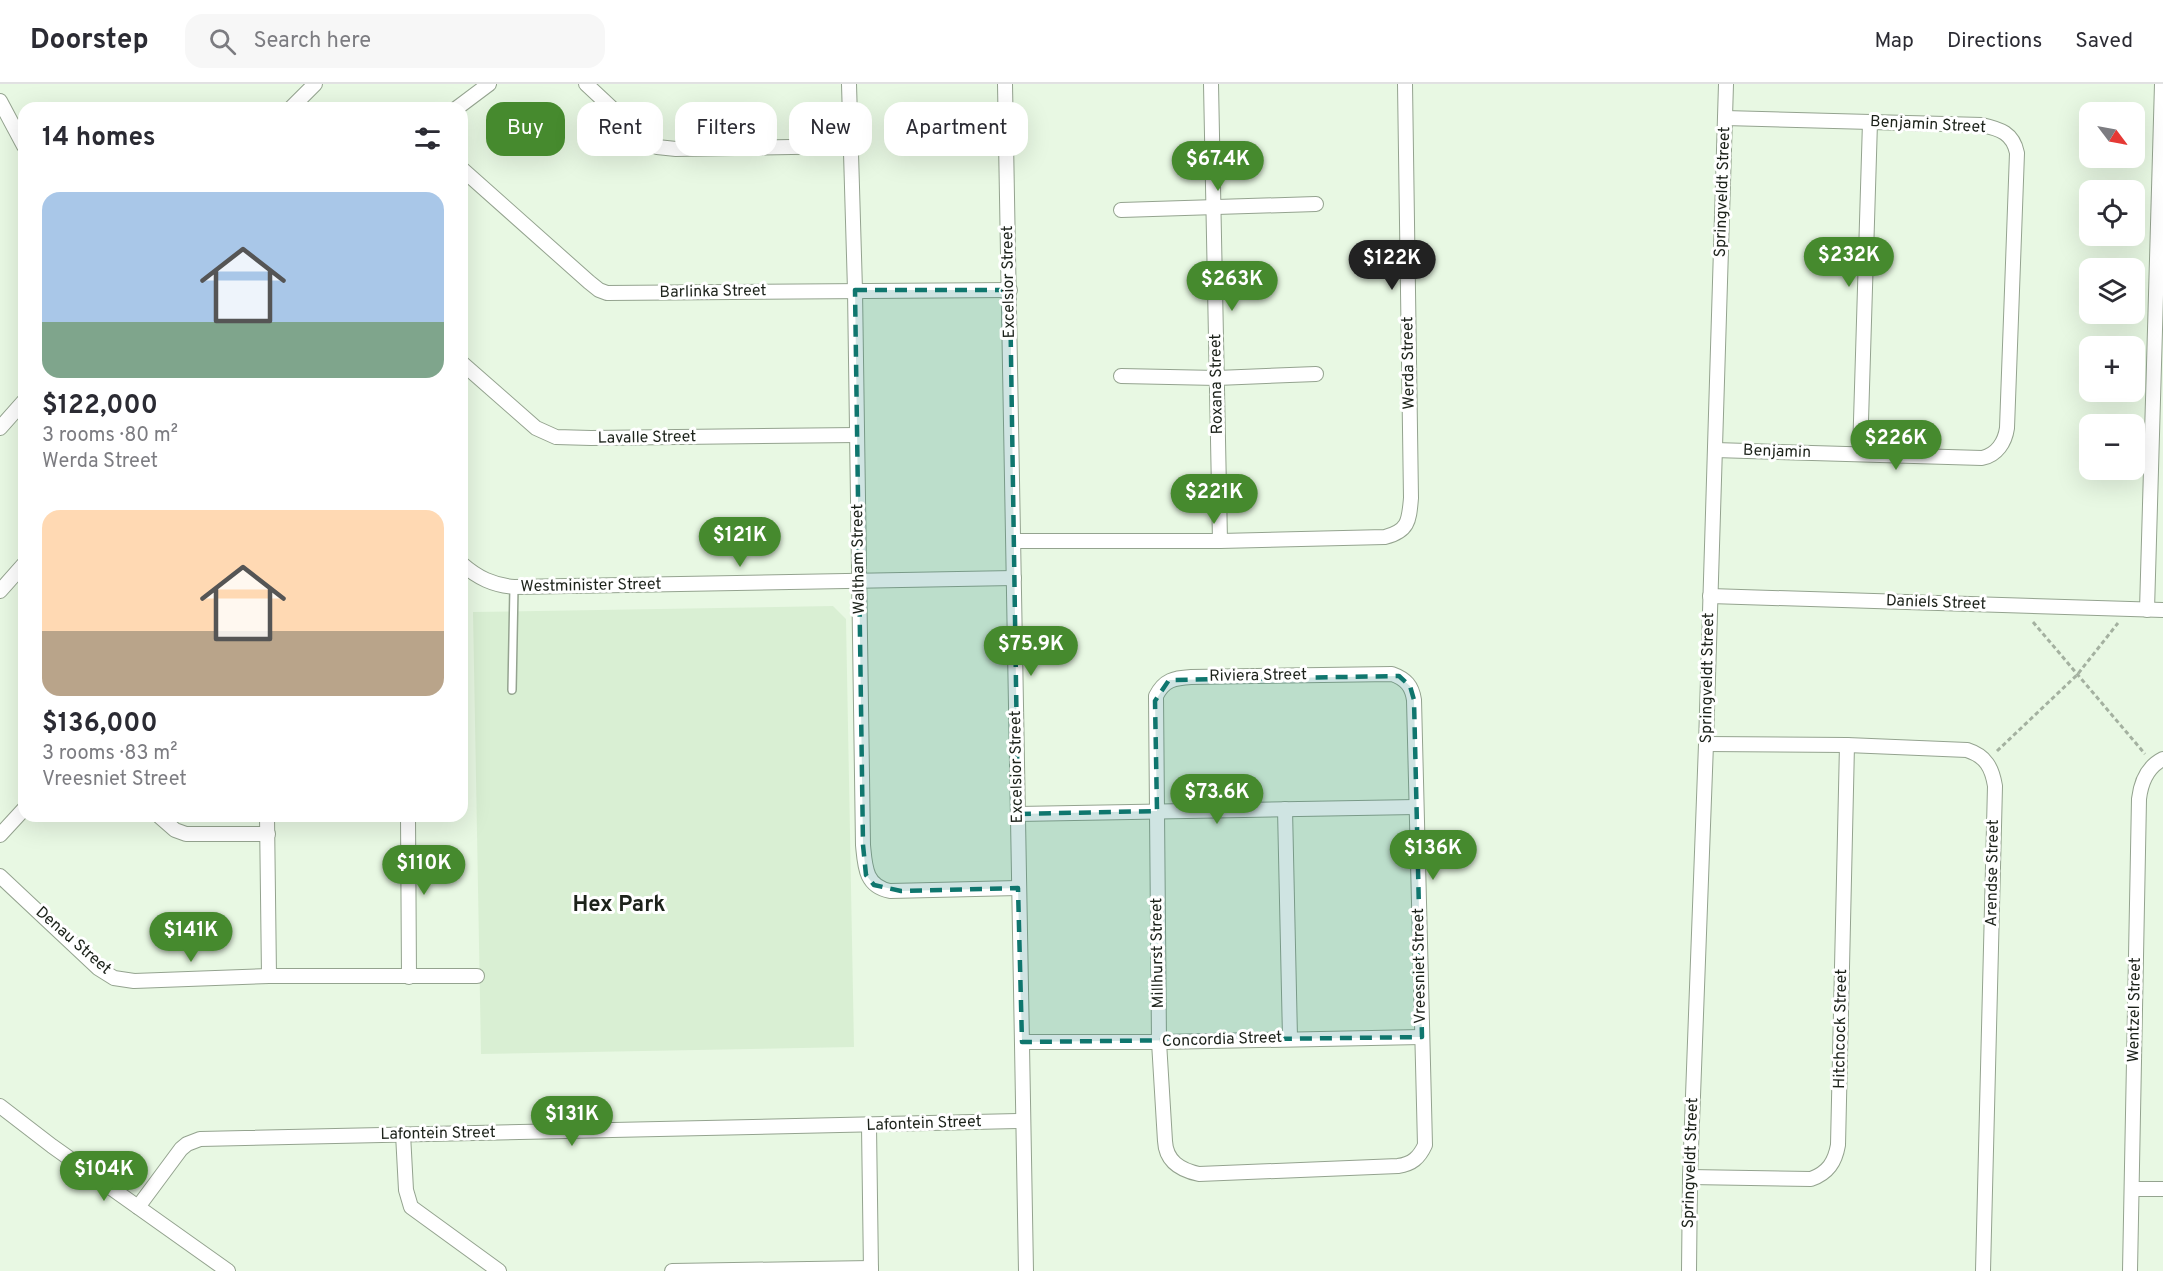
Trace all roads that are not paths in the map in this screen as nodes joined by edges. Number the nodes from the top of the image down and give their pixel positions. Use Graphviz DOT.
graph roads {
  1 [pos="315,84"];
  2 [pos="489,84"];
  3 [pos="586,84"];
  4 [pos="849,84"];
  5 [pos="1005,84"];
  6 [pos="1211,84"];
  7 [pos="1405,84"];
  8 [pos="1726,84"];
  9 [pos="2162,84"];
  10 [pos="0,101"];
  11 [pos="297,102"];
  12 [pos="465,102"];
  13 [pos="849,102"];
  14 [pos="1725,118"];
  15 [pos="1870,122"];
  16 [pos="18,135"];
  17 [pos="789,147"];
  18 [pos="850,156"];
  19 [pos="468,174"];
  20 [pos="2160,198"];
  21 [pos="1316,204"];
  22 [pos="1214,208"];
  23 [pos="1121,210"];
  24 [pos="855,290"];
  25 [pos="1010,290"];
  26 [pos="468,368"];
  27 [pos="1316,374"];
  28 [pos="1121,376"];
  29 [pos="1217,378"];
  30 [pos="2008,398"];
  31 [pos="18,408"];
  32 [pos="0,428"];
  33 [pos="857,435"];
  34 [pos="1714,450"];
  35 [pos="1860,454"];
  36 [pos="1014,541"];
  37 [pos="1220,541"];
  38 [pos="468,569"];
  39 [pos="18,571"];
  40 [pos="1014,578"];
  41 [pos="859,581"];
  42 [pos="514,587"];
  43 [pos="0,591"];
  44 [pos="1710,596"];
  45 [pos="2147,610"];
  46 [pos="2163,610"];
  47 [pos="1384,674"];
  48 [pos="512,690"];
  49 [pos="1155,712"];
  50 [pos="1706,744"];
  51 [pos="1847,745"];
  52 [pos="2158,762"];
  53 [pos="1416,807"];
  54 [pos="1285,809"];
  55 [pos="1157,811"];
  56 [pos="1018,814"];
  57 [pos="18,816"];
  58 [pos="166,822"];
  59 [pos="267,822"];
  60 [pos="408,822"];
  61 [pos="268,834"];
  62 [pos="0,835"];
  63 [pos="0,876"];
  64 [pos="1018,888"];
  65 [pos="269,976"];
  66 [pos="477,976"];
  67 [pos="409,977"];
  68 [pos="1422,1037"];
  69 [pos="1290,1038"];
  70 [pos="1022,1042"];
  71 [pos="1159,1042"];
  72 [pos="0,1106"];
  73 [pos="1023,1121"];
  74 [pos="869,1126"];
  75 [pos="403,1134"];
  76 [pos="1199,1174"];
  77 [pos="1690,1177"];
  78 [pos="2132,1189"];
  79 [pos="2163,1189"];
  80 [pos="138,1207"];
  81 [pos="871,1270"];
  82 [pos="228,1271"];
  83 [pos="499,1271"];
  84 [pos="672,1271"];
  85 [pos="727,1271"];
  86 [pos="1026,1271"];
  87 [pos="1689,1271"];
  88 [pos="1983,1271"];
  89 [pos="2130,1271"];
  1 -- 11 [label="street"];
  2 -- 12 [label="street"];
  3 -- 17 [label="street"];
  4 -- 13 [label="street, Waltham Street"];
  5 -- 25 [label="street, Excelsior Street"];
  6 -- 22 [label="street, Roxana Street"];
  7 -- 37 [label="street, Werda Street"];
  8 -- 14 [label="street, Springveldt Street"];
  9 -- 20 [label="street"];
  10 -- 16 [label="street"];
  14 -- 15 [label="street, Benjamin Street"];
  14 -- 34 [label="street, Springveldt Street"];
  15 -- 30 [label="street, Benjamin Street"];
  15 -- 35 [label="street"];
  18 -- 24 [label="street, Waltham Street"];
  19 -- 24 [label="street, Barlinka Street"];
  20 -- 45 [label="street"];
  21 -- 22 [label="street"];
  22 -- 23 [label="street"];
  22 -- 29 [label="street, Roxana Street"];
  24 -- 25 [label="street, Barlinka Street"];
  24 -- 33 [label="street, Waltham Street"];
  25 -- 36 [label="street, Excelsior Street"];
  26 -- 33 [label="street, Lavalle Street"];
  27 -- 29 [label="street"];
  28 -- 29 [label="street"];
  29 -- 37 [label="street, Roxana Street"];
  30 -- 35 [label="street, Benjamin"];
  31 -- 32 [label="street"];
  33 -- 41 [label="street, Waltham Street"];
  34 -- 35 [label="street, Benjamin"];
  34 -- 44 [label="street, Springveldt Street"];
  36 -- 37 [label="street"];
  36 -- 40 [label="street, Excelsior Street"];
  38 -- 42 [label="street, Westminister Street"];
  39 -- 43 [label="street"];
  40 -- 41 [label="street, Westminister Street"];
  40 -- 56 [label="street, Excelsior Street"];
  41 -- 42 [label="street, Westminister Street"];
  41 -- 64 [label="street, Waltham Street"];
  42 -- 48 [label="lane"];
  44 -- 45 [label="street, Daniels Street"];
  44 -- 50 [label="street, Springveldt Street"];
  45 -- 46 [label="street, Daniels Street"];
  47 -- 49 [label="street, Riviera Street"];
  47 -- 53 [label="street, Vreesniet Street"];
  49 -- 55 [label="street, Millhurst Street"];
  50 -- 51 [label="street"];
  50 -- 77 [label="street, Springveldt Street"];
  51 -- 77 [label="street, Hitchcock Street"];
  51 -- 88 [label="street, Arendse Street"];
  52 -- 78 [label="street, Wentzel Street"];
  53 -- 54 [label="street"];
  53 -- 68 [label="street, Vreesniet Street"];
  54 -- 55 [label="street"];
  54 -- 69 [label="street"];
  55 -- 56 [label="street"];
  55 -- 71 [label="street, Millhurst Street"];
  56 -- 64 [label="street, Excelsior Street"];
  57 -- 62 [label="street"];
  58 -- 61 [label="street"];
  59 -- 61 [label="street"];
  60 -- 67 [label="street"];
  61 -- 65 [label="street"];
  63 -- 65 [label="street, Denau Street"];
  64 -- 70 [label="street, Excelsior Street"];
  65 -- 67 [label="street, Denau Street"];
  66 -- 67 [label="street, Denau Street"];
  68 -- 69 [label="street, Concordia Street"];
  68 -- 76 [label="street, Vreesniet Street"];
  69 -- 71 [label="street, Concordia Street"];
  70 -- 71 [label="street, Concordia Street"];
  70 -- 73 [label="street, Excelsior Street"];
  71 -- 76 [label="street, Millhurst Street"];
  72 -- 80 [label="street"];
  73 -- 74 [label="street, Lafontein Street"];
  73 -- 86 [label="street, Excelsior Street"];
  74 -- 75 [label="street, Lafontein Street"];
  74 -- 81 [label="street"];
  75 -- 80 [label="street, Lafontein Street"];
  75 -- 83 [label="street"];
  77 -- 87 [label="street, Springveldt Street"];
  78 -- 79 [label="street"];
  78 -- 89 [label="street, Wentzel Street"];
  80 -- 82 [label="street"];
  81 -- 85 [label="street"];
  84 -- 85 [label="street"];
}
